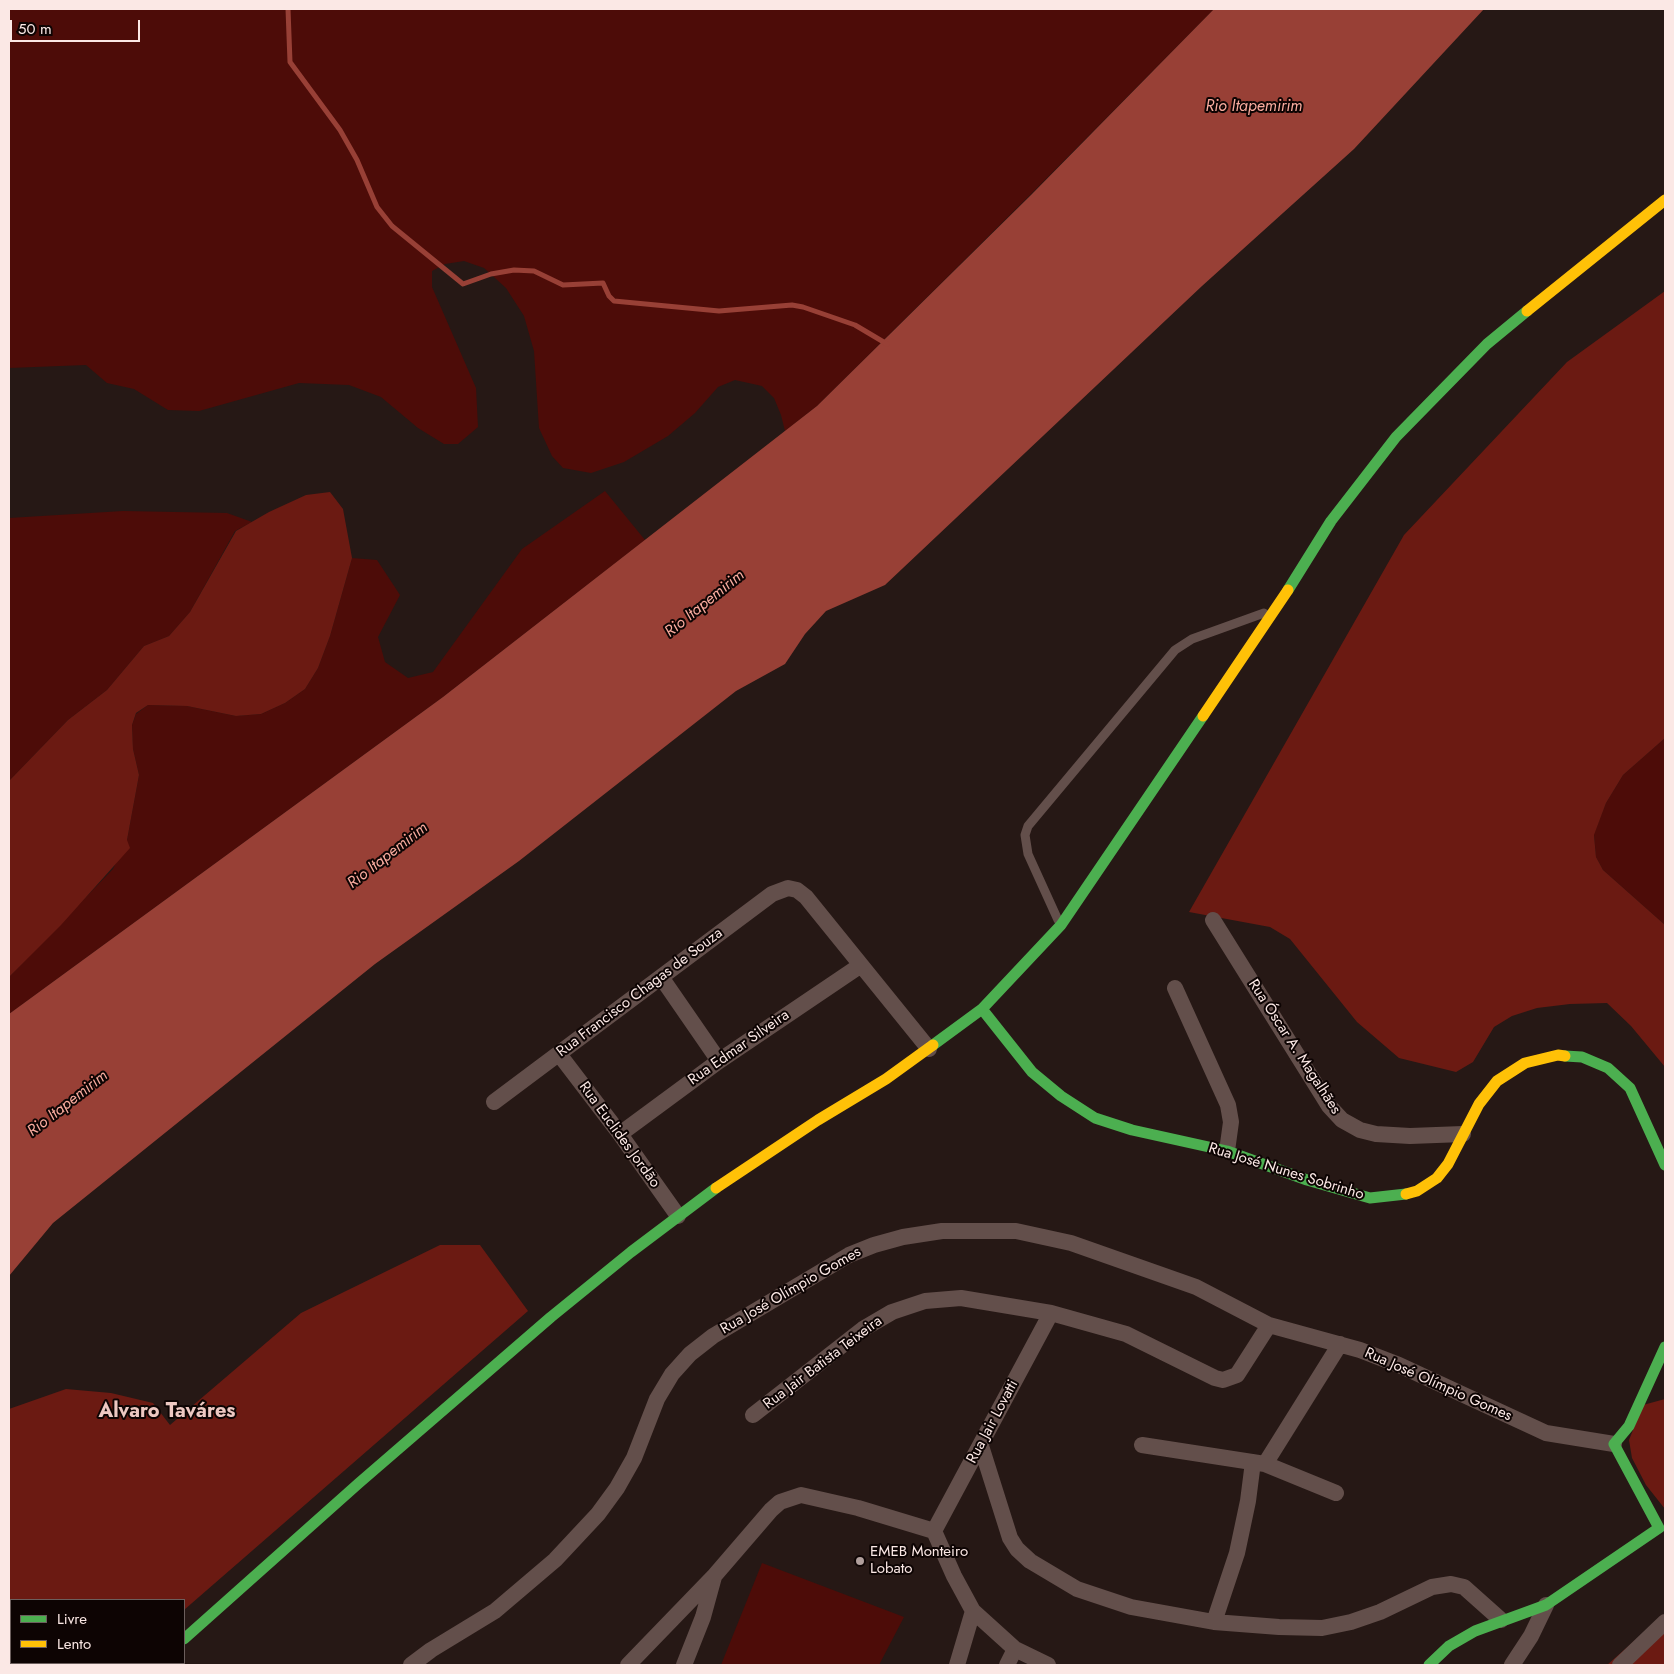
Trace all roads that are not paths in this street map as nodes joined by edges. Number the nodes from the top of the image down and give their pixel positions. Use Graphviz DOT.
graph roads {
  1 [pos="1665,200"];
  2 [pos="1276,609"];
  3 [pos="1213,920"];
  4 [pos="1061,925"];
  5 [pos="861,965"];
  6 [pos="661,977"];
  7 [pos="1175,988"];
  8 [pos="982,1009"];
  9 [pos="929,1049"];
  10 [pos="558,1054"];
  11 [pos="719,1061"];
  12 [pos="494,1102"];
  13 [pos="620,1134"];
  14 [pos="1463,1134"];
  15 [pos="1228,1151"];
  16 [pos="1665,1165"];
  17 [pos="678,1216"];
  18 [pos="1051,1313"];
  19 [pos="1269,1325"];
  20 [pos="1340,1344"];
  21 [pos="1665,1347"];
  22 [pos="753,1415"];
  23 [pos="1614,1444"];
  24 [pos="1142,1445"];
  25 [pos="981,1446"];
  26 [pos="1259,1463"];
  27 [pos="1336,1493"];
  28 [pos="934,1531"];
  29 [pos="1662,1533"];
  30 [pos="715,1575"];
  31 [pos="1546,1605"];
  32 [pos="973,1611"];
  33 [pos="1501,1620"];
  34 [pos="1214,1622"];
  35 [pos="1665,1622"];
  36 [pos="185,1638"];
  37 [pos="1023,1656"];
  38 [pos="411,1665"];
  39 [pos="628,1665"];
  40 [pos="684,1665"];
  41 [pos="957,1665"];
  42 [pos="1007,1665"];
  43 [pos="1048,1665"];
  44 [pos="1430,1665"];
  45 [pos="1512,1665"];
  46 [pos="1620,1665"];
  1 -- 2 [label="main road"];
  2 -- 4 [label="main road"];
  2 -- 4 [label="lane"];
  3 -- 14 [label="street, Rua Óscar A. Magalhães"];
  4 -- 8 [label="main road"];
  5 -- 6 [label="street, Rua Francisco Chagas de Souza"];
  5 -- 9 [label="street"];
  5 -- 11 [label="street, Rua Edmar Silveira"];
  6 -- 10 [label="street, Rua Francisco Chagas de Souza"];
  6 -- 11 [label="street"];
  7 -- 15 [label="street"];
  8 -- 9 [label="main road"];
  8 -- 15 [label="main road, Rua José Nunes Sobrinho"];
  9 -- 17 [label="main road"];
  10 -- 12 [label="street, Rua Francisco Chagas de Souza"];
  10 -- 13 [label="street, Rua Euclides Jordão"];
  11 -- 13 [label="street, Rua Edmar Silveira"];
  13 -- 17 [label="street, Rua Euclides Jordão"];
  14 -- 15 [label="main road, Rua José Nunes Sobrinho"];
  14 -- 16 [label="main road, Rua José Nunes Sobrinho"];
  17 -- 36 [label="main road"];
  18 -- 19 [label="street, Rua Jair Batista Teixeira"];
  18 -- 22 [label="street, Rua Jair Batista Teixeira"];
  18 -- 25 [label="street, Rua Jair Lovatti"];
  19 -- 20 [label="street, Rua José Olímpio Gomes"];
  19 -- 38 [label="street, Rua José Olímpio Gomes"];
  20 -- 23 [label="street, Rua José Olímpio Gomes"];
  20 -- 26 [label="street"];
  21 -- 23 [label="main road"];
  23 -- 29 [label="main road"];
  24 -- 26 [label="street"];
  25 -- 28 [label="street, Rua Jair Lovatti"];
  25 -- 34 [label="street"];
  26 -- 27 [label="street"];
  26 -- 34 [label="street"];
  28 -- 30 [label="street"];
  28 -- 32 [label="street"];
  29 -- 31 [label="main road"];
  30 -- 39 [label="street"];
  30 -- 40 [label="street"];
  31 -- 33 [label="main road"];
  31 -- 45 [label="street"];
  32 -- 37 [label="street"];
  32 -- 41 [label="street"];
  33 -- 34 [label="street"];
  33 -- 44 [label="main road"];
  35 -- 46 [label="street"];
  37 -- 42 [label="street"];
  37 -- 43 [label="street"];
}
